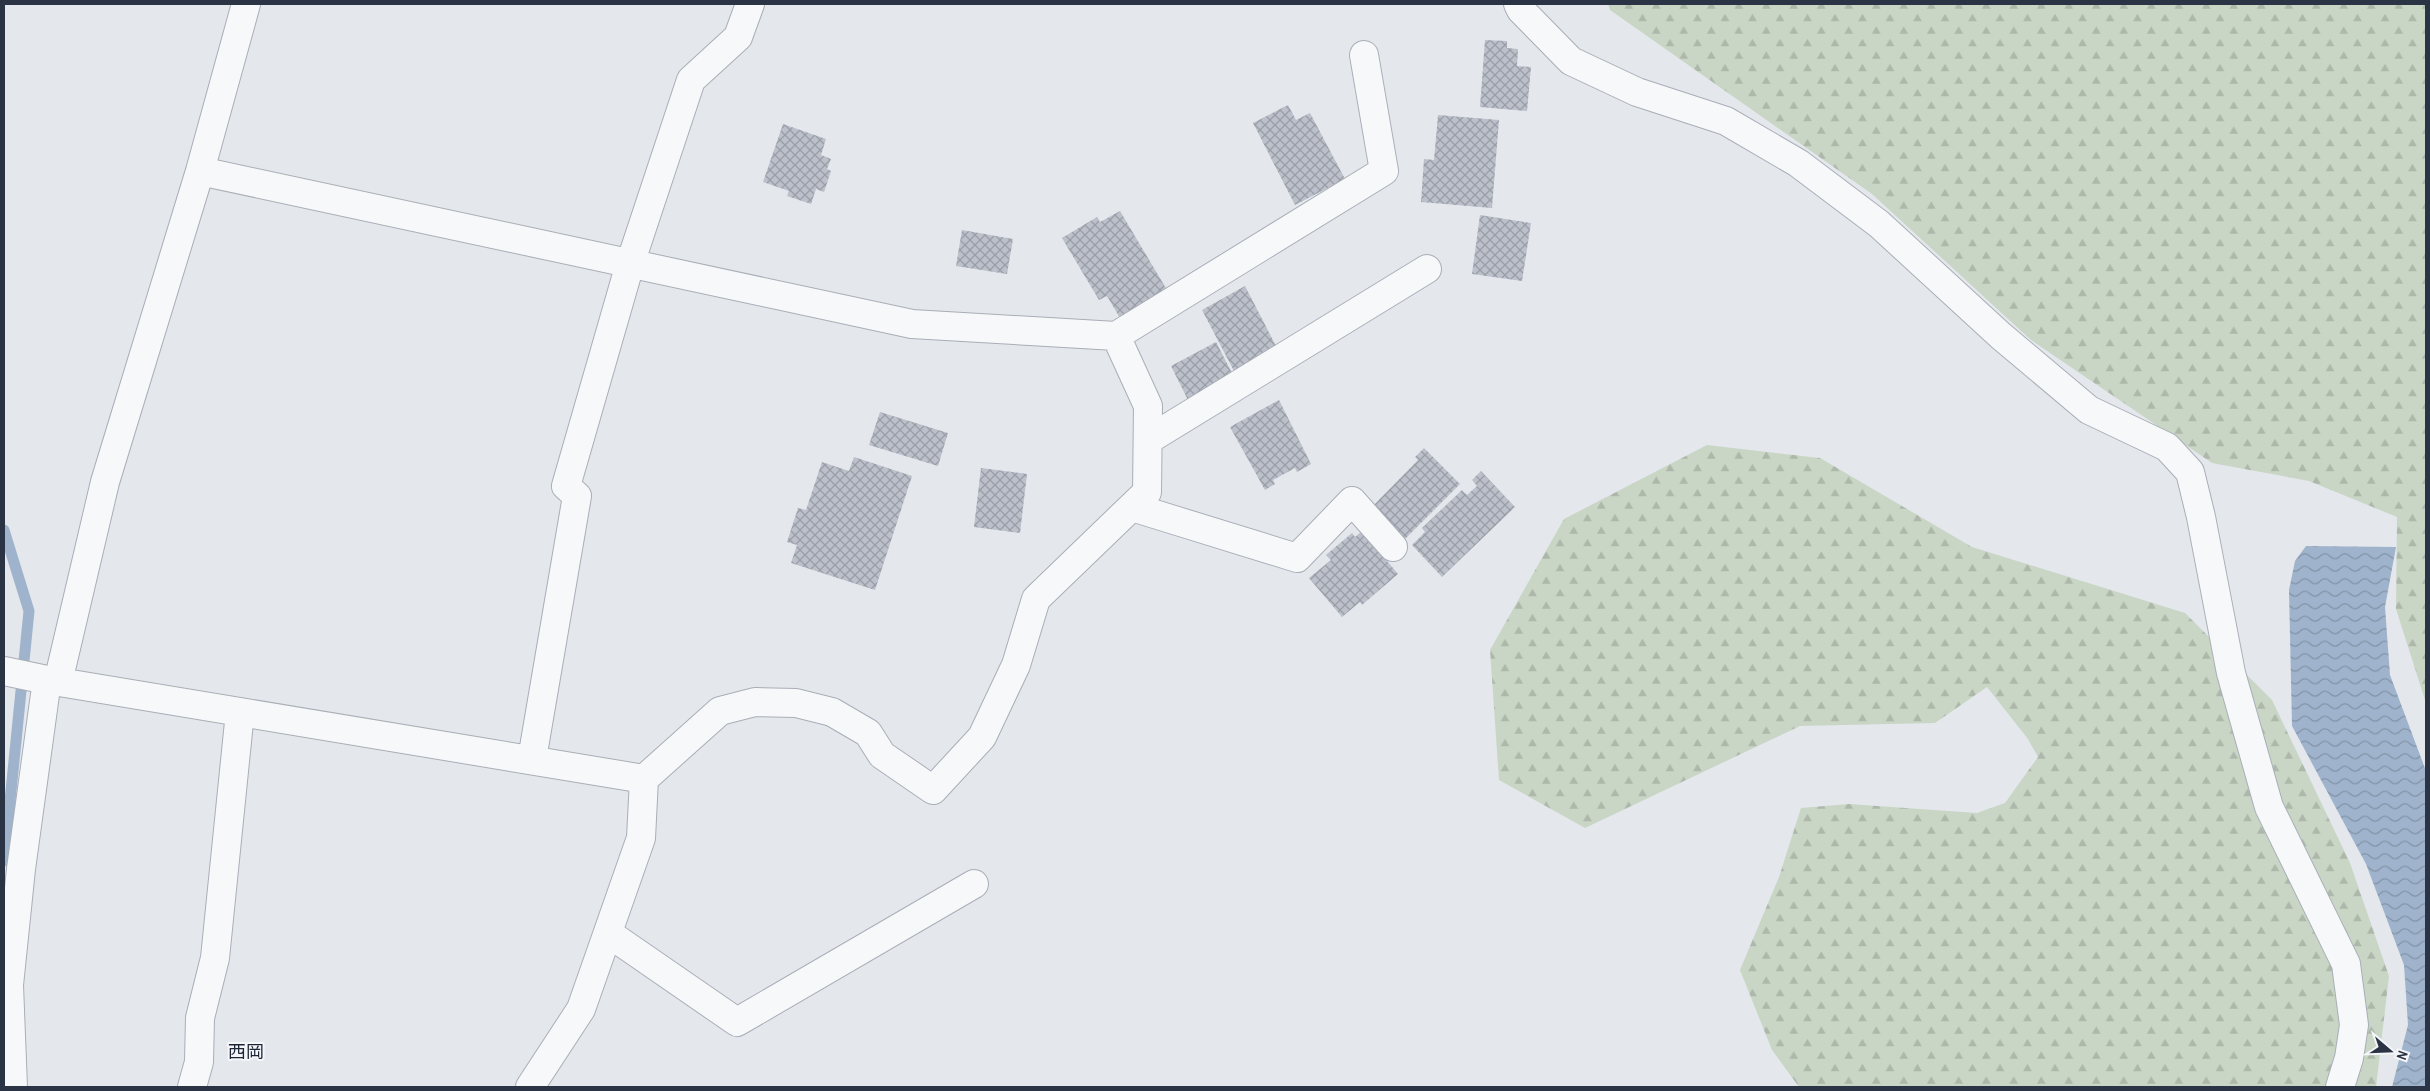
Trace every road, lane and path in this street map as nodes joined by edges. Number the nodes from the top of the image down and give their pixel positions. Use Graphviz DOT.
graph roads {
  1 [pos="246,4"];
  2 [pos="750,4"];
  3 [pos="1518,4"];
  4 [pos="1364,56"];
  5 [pos="200,171"];
  6 [pos="630,264"];
  7 [pos="1427,269"];
  8 [pos="1116,336"];
  9 [pos="1148,440"];
  10 [pos="1132,507"];
  11 [pos="1393,547"];
  12 [pos="30,676"];
  13 [pos="240,712"];
  14 [pos="532,759"];
  15 [pos="644,779"];
  16 [pos="974,884"];
  17 [pos="608,933"];
  18 [pos="14,1087"];
  19 [pos="192,1087"];
  20 [pos="530,1087"];
  21 [pos="2340,1087"];
  1 -- 5 [label="street"];
  2 -- 6 [label="street"];
  3 -- 21 [label="street"];
  4 -- 8 [label="street"];
  5 -- 6 [label="street"];
  5 -- 12 [label="street"];
  6 -- 8 [label="street"];
  6 -- 14 [label="street"];
  7 -- 9 [label="street"];
  8 -- 9 [label="street"];
  9 -- 10 [label="street"];
  10 -- 11 [label="street"];
  10 -- 15 [label="street"];
  12 -- 13 [label="street"];
  12 -- 18 [label="street"];
  13 -- 14 [label="street"];
  13 -- 19 [label="street"];
  14 -- 15 [label="street"];
  15 -- 17 [label="street"];
  16 -- 17 [label="street"];
  17 -- 20 [label="street"];
}
